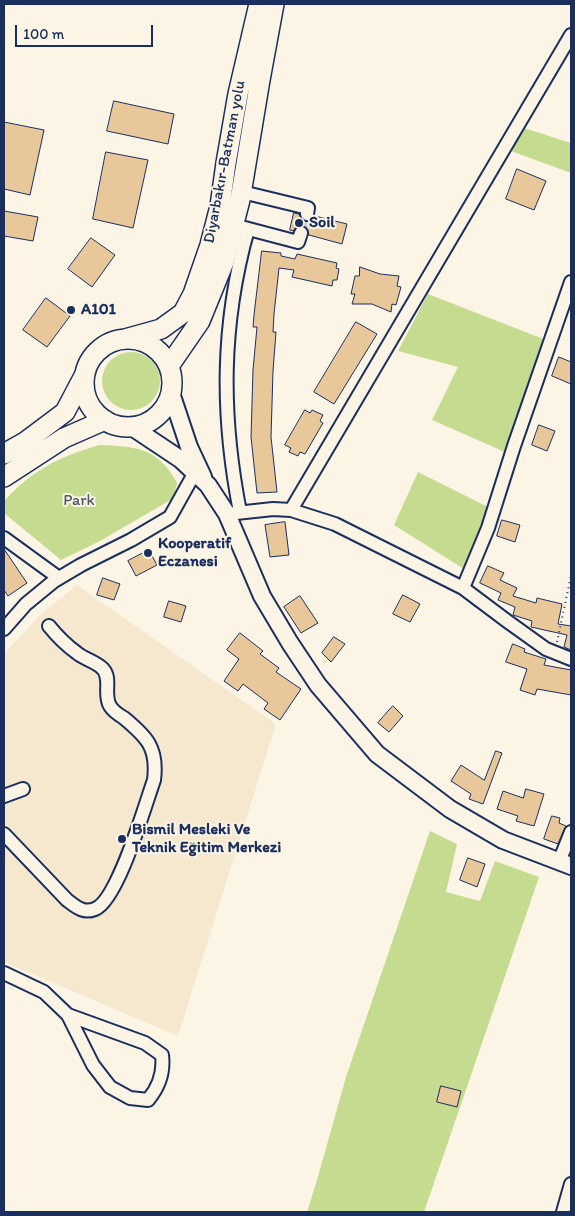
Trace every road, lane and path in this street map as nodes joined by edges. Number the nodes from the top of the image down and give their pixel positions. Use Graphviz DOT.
graph roads {
  1 [pos="259,4"];
  2 [pos="274,4"];
  3 [pos="571,35"];
  4 [pos="242,192"];
  5 [pos="307,214"];
  6 [pos="241,227"];
  7 [pos="301,233"];
  8 [pos="571,282"];
  9 [pos="125,339"];
  10 [pos="169,366"];
  11 [pos="85,373"];
  12 [pos="171,393"];
  13 [pos="105,420"];
  14 [pos="132,427"];
  15 [pos="189,447"];
  16 [pos="4,454"];
  17 [pos="194,474"];
  18 [pos="4,477"];
  19 [pos="208,485"];
  20 [pos="291,510"];
  21 [pos="234,513"];
  22 [pos="4,538"];
  23 [pos="571,576"];
  24 [pos="59,578"];
  25 [pos="463,588"];
  26 [pos="49,626"];
  27 [pos="4,629"];
  28 [pos="554,652"];
  29 [pos="571,659"];
  30 [pos="23,788"];
  31 [pos="4,796"];
  32 [pos="571,832"];
  33 [pos="4,834"];
  34 [pos="565,864"];
  35 [pos="4,973"];
  36 [pos="68,1015"];
  37 [pos="571,1184"];
  38 [pos="563,1212"];
  1 -- 9 [label="highway, Diyarbakır-Batman yolu"];
  2 -- 4 [label="highway, Diyarbakır-Batman yolu"];
  3 -- 20 [label="street"];
  4 -- 5 [label="street"];
  4 -- 6 [label="highway, Diyarbakır-Batman yolu"];
  6 -- 7 [label="street"];
  6 -- 10 [label="highway, Diyarbakır-Batman yolu"];
  6 -- 21 [label="street"];
  8 -- 25 [label="street"];
  9 -- 10 [label="highway"];
  9 -- 11 [label="highway"];
  10 -- 12 [label="highway"];
  11 -- 13 [label="highway"];
  11 -- 16 [label="highway"];
  12 -- 14 [label="highway"];
  12 -- 15 [label="main road"];
  13 -- 14 [label="highway"];
  13 -- 18 [label="highway"];
  14 -- 17 [label="main road"];
  15 -- 17 [label="street"];
  15 -- 19 [label="main road"];
  17 -- 19 [label="main road"];
  17 -- 24 [label="street"];
  19 -- 21 [label="main road"];
  20 -- 21 [label="street"];
  20 -- 25 [label="street"];
  21 -- 34 [label="main road"];
  22 -- 24 [label="street"];
  23 -- 28 [label="path"];
  24 -- 27 [label="street"];
  25 -- 28 [label="street"];
  26 -- 33 [label="street"];
  28 -- 29 [label="street"];
  30 -- 31 [label="street"];
  32 -- 34 [label="street"];
  35 -- 36 [label="street"];
  36 -- 36 [label="street"];
  37 -- 38 [label="street"];
}
